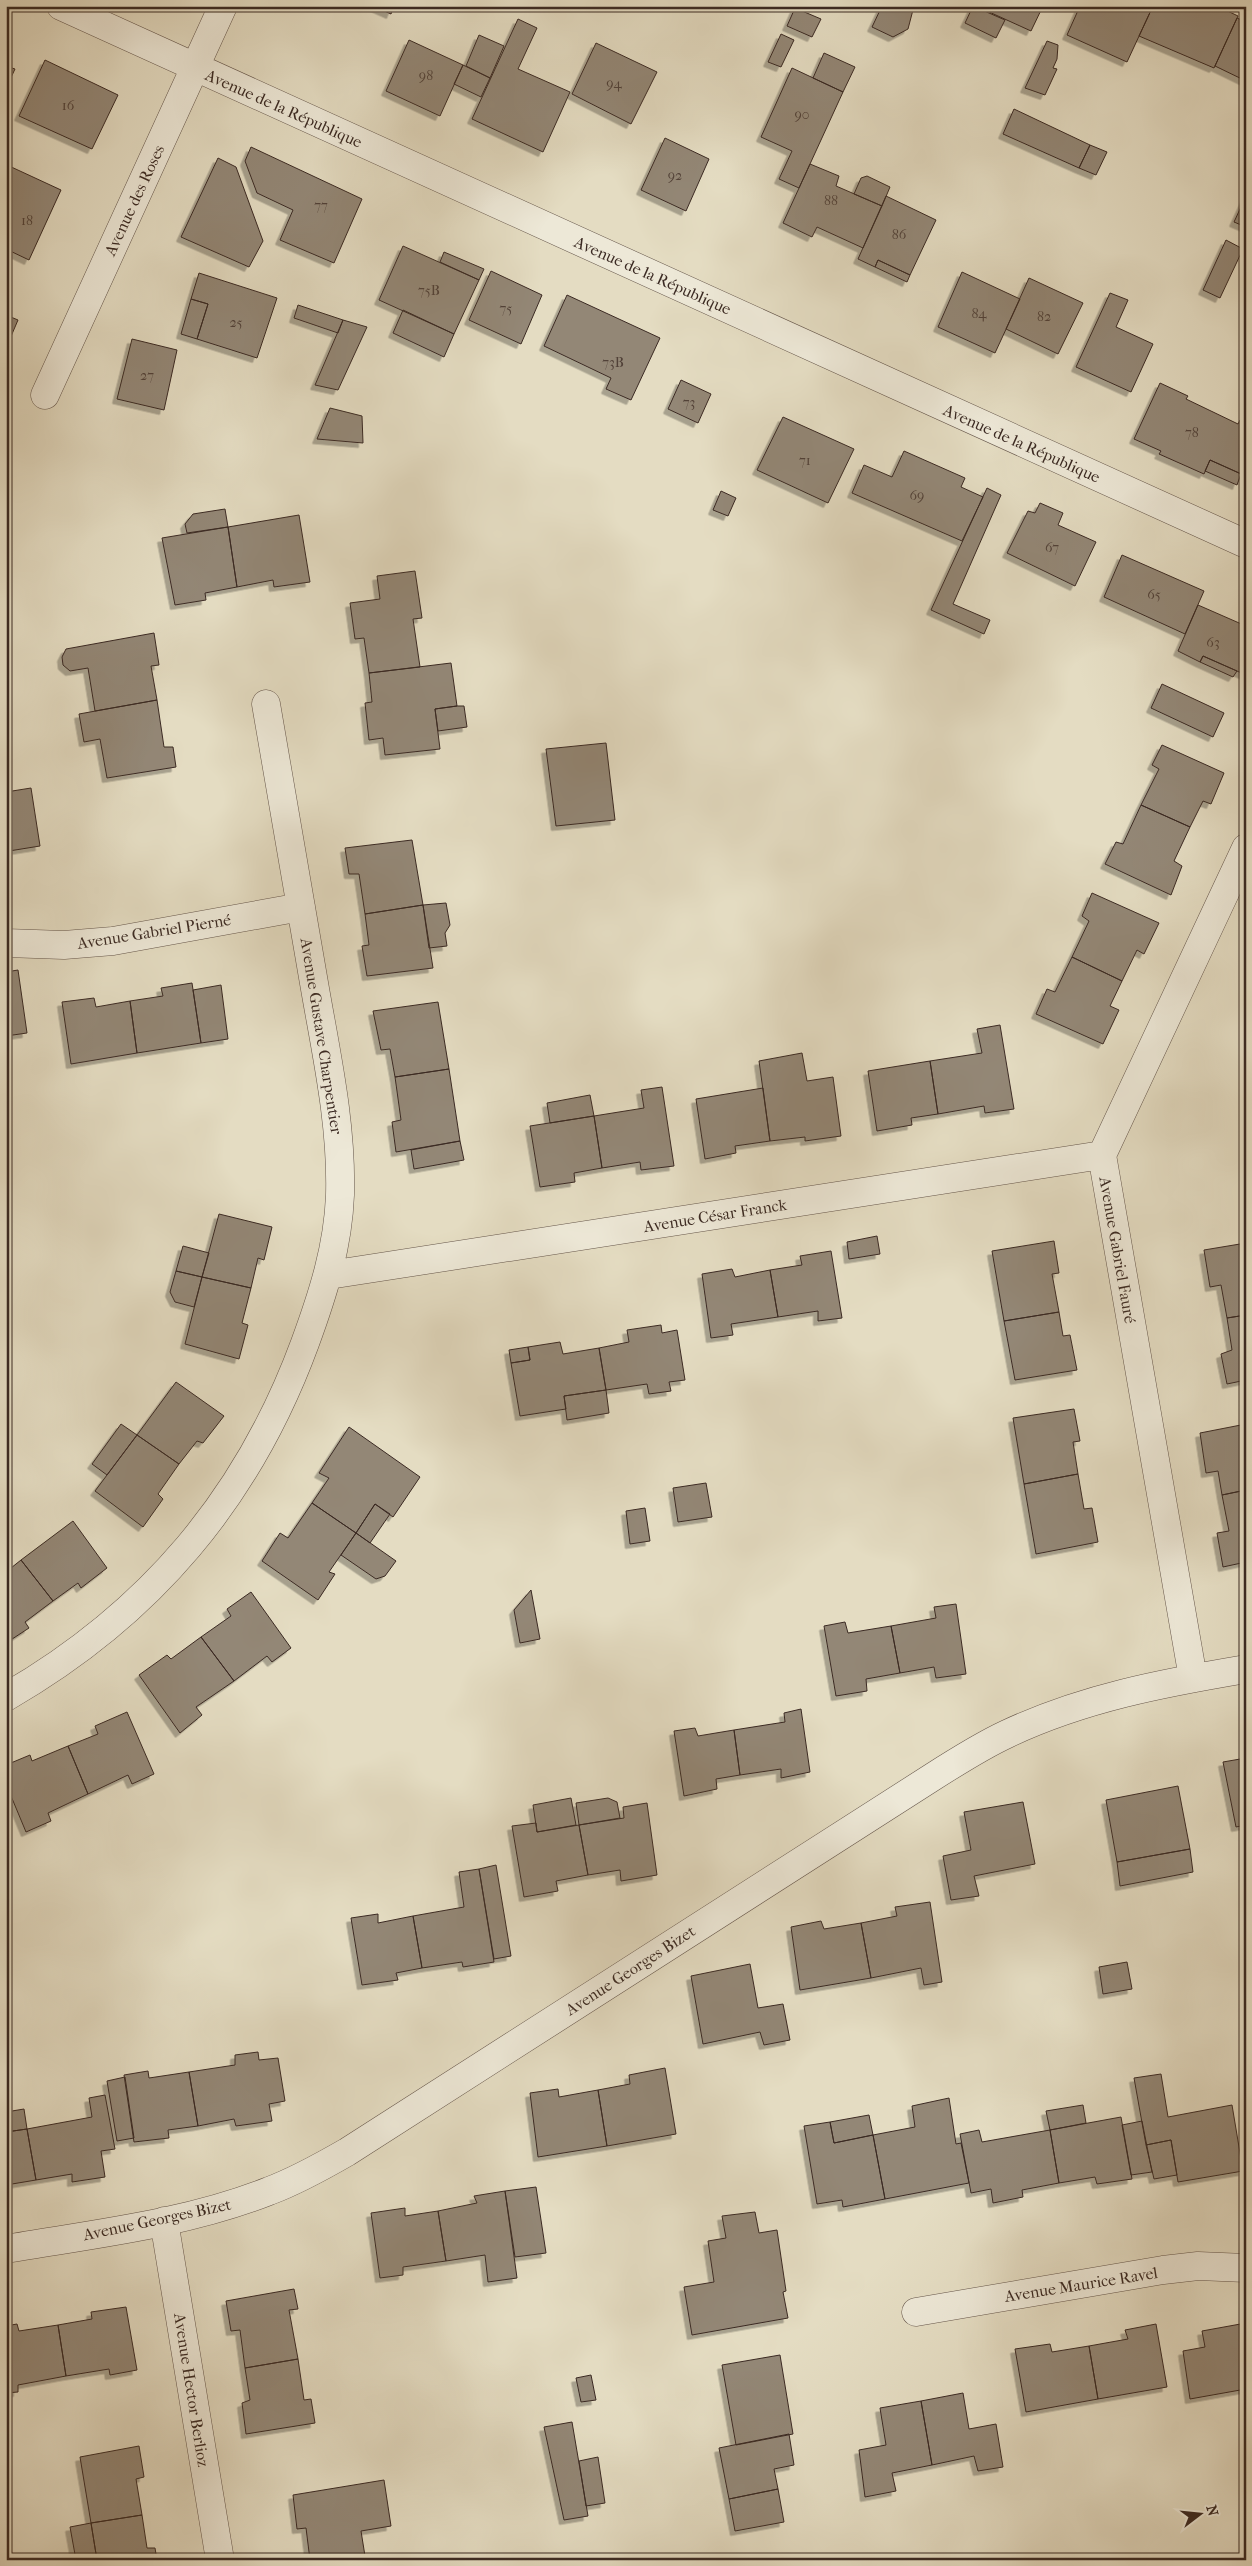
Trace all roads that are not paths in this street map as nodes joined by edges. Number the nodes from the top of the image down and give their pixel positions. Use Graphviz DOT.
graph roads {
  1 [pos="61,6"];
  2 [pos="223,6"];
  3 [pos="194,67"];
  4 [pos="45,395"];
  5 [pos="1246,544"];
  6 [pos="266,704"];
  7 [pos="1246,848"];
  8 [pos="301,906"];
  9 [pos="6,943"];
  10 [pos="1102,1156"];
  11 [pos="329,1275"];
  12 [pos="1246,1670"];
  13 [pos="1193,1678"];
  14 [pos="6,1697"];
  15 [pos="164,2221"];
  16 [pos="6,2249"];
  17 [pos="1246,2268"];
  18 [pos="916,2312"];
  19 [pos="220,2560"];
  1 -- 3 [label="street, Avenue de la République"];
  2 -- 3 [label="street, Avenue des Roses"];
  3 -- 4 [label="street, Avenue des Roses"];
  3 -- 5 [label="street, Avenue de la République"];
  6 -- 8 [label="street, Avenue Gustave Charpentier"];
  7 -- 10 [label="street, Avenue Gabriel Fauré"];
  8 -- 9 [label="street, Avenue Gabriel Pierné"];
  8 -- 11 [label="street, Avenue Gustave Charpentier"];
  10 -- 11 [label="street, Avenue César Franck"];
  10 -- 13 [label="street, Avenue Gabriel Fauré"];
  11 -- 14 [label="street, Avenue Gustave Charpentier"];
  12 -- 13 [label="street, Avenue Georges Bizet"];
  13 -- 15 [label="street, Avenue Georges Bizet"];
  15 -- 16 [label="street, Avenue Georges Bizet"];
  15 -- 19 [label="street, Avenue Hector Berlioz"];
  17 -- 18 [label="street, Avenue Maurice Ravel"];
}
